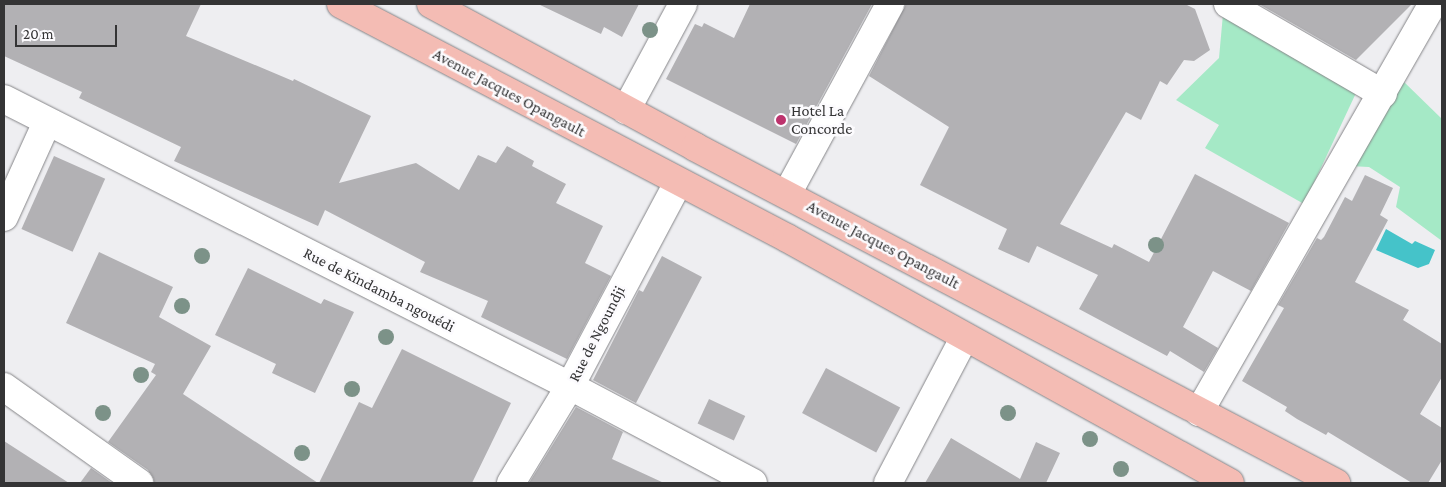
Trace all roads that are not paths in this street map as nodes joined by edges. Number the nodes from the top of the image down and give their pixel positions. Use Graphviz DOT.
graph roads {
  1 [pos="342,4"];
  2 [pos="431,4"];
  3 [pos="683,4"];
  4 [pos="890,4"];
  5 [pos="1228,4"];
  6 [pos="1432,4"];
  7 [pos="1383,94"];
  8 [pos="4,99"];
  9 [pos="626,110"];
  10 [pos="47,122"];
  11 [pos="678,183"];
  12 [pos="787,194"];
  13 [pos="4,217"];
  14 [pos="964,338"];
  15 [pos="570,386"];
  16 [pos="4,387"];
  17 [pos="1199,412"];
  18 [pos="139,483"];
  19 [pos="511,483"];
  20 [pos="753,483"];
  21 [pos="888,483"];
  22 [pos="1230,483"];
  23 [pos="1336,483"];
  1 -- 11 [label="highway, Avenue Jacques Opangault"];
  2 -- 9 [label="highway, Avenue Jacques Opangault"];
  3 -- 9 [label="street"];
  4 -- 12 [label="street"];
  5 -- 7 [label="street"];
  6 -- 7 [label="street"];
  7 -- 17 [label="street"];
  8 -- 10 [label="street, Rue de Kindamba ngouédi"];
  9 -- 12 [label="highway, Avenue Jacques Opangault"];
  10 -- 13 [label="street"];
  10 -- 15 [label="street, Rue de Kindamba ngouédi"];
  11 -- 14 [label="highway, Avenue Jacques Opangault"];
  11 -- 15 [label="street, Rue de Ngoundji"];
  12 -- 17 [label="highway, Avenue Jacques Opangault"];
  14 -- 21 [label="street"];
  14 -- 22 [label="highway, Avenue Jacques Opangault"];
  15 -- 19 [label="street, Rue de Ngoundji"];
  15 -- 20 [label="street, Rue de Kindamba ngouédi"];
  16 -- 18 [label="street"];
  17 -- 23 [label="highway, Avenue Jacques Opangault"];
}
